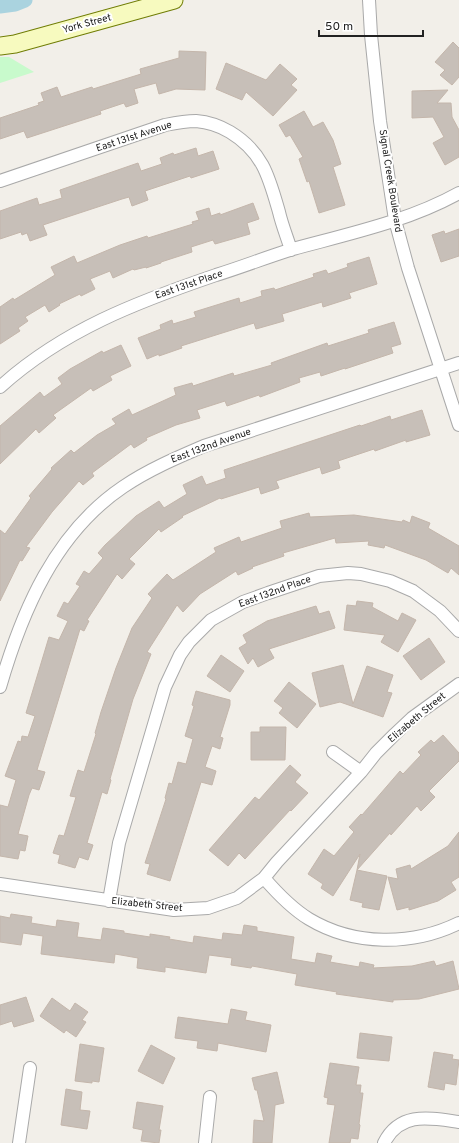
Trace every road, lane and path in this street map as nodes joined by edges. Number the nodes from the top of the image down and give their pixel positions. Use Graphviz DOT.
graph roads {
  1 [pos="174,0"];
  2 [pos="369,0"];
  3 [pos="0,46"];
  4 [pos="0,181"];
  5 [pos="459,193"];
  6 [pos="395,220"];
  7 [pos="291,250"];
  8 [pos="459,363"];
  9 [pos="440,370"];
  10 [pos="0,387"];
  11 [pos="459,425"];
  12 [pos="459,631"];
  13 [pos="459,684"];
  14 [pos="0,687"];
  15 [pos="333,752"];
  16 [pos="361,772"];
  17 [pos="264,878"];
  18 [pos="0,884"];
  19 [pos="109,901"];
  20 [pos="459,923"];
  21 [pos="30,1068"];
  22 [pos="210,1097"];
  23 [pos="459,1122"];
  24 [pos="19,1143"];
  25 [pos="205,1143"];
  26 [pos="384,1143"];
  1 -- 3 [label="street, York Street"];
  2 -- 6 [label="street, Signal Creek Boulevard"];
  4 -- 7 [label="street, East 131st Avenue"];
  5 -- 6 [label="street, East 131st Place"];
  6 -- 7 [label="street, East 131st Place"];
  6 -- 9 [label="street, Signal Creek Boulevard"];
  7 -- 10 [label="street, East 131st Place"];
  8 -- 9 [label="street, East 132nd Avenue"];
  9 -- 11 [label="street, Signal Creek Boulevard"];
  9 -- 14 [label="street, East 132nd Avenue"];
  12 -- 19 [label="street, East 132nd Place"];
  13 -- 16 [label="street, Elizabeth Street"];
  15 -- 16 [label="street"];
  16 -- 17 [label="street, Elizabeth Street"];
  17 -- 19 [label="street, Elizabeth Street"];
  17 -- 20 [label="street"];
  18 -- 19 [label="street, Elizabeth Street"];
  21 -- 24 [label="street"];
  22 -- 25 [label="street"];
  23 -- 26 [label="street"];
}
